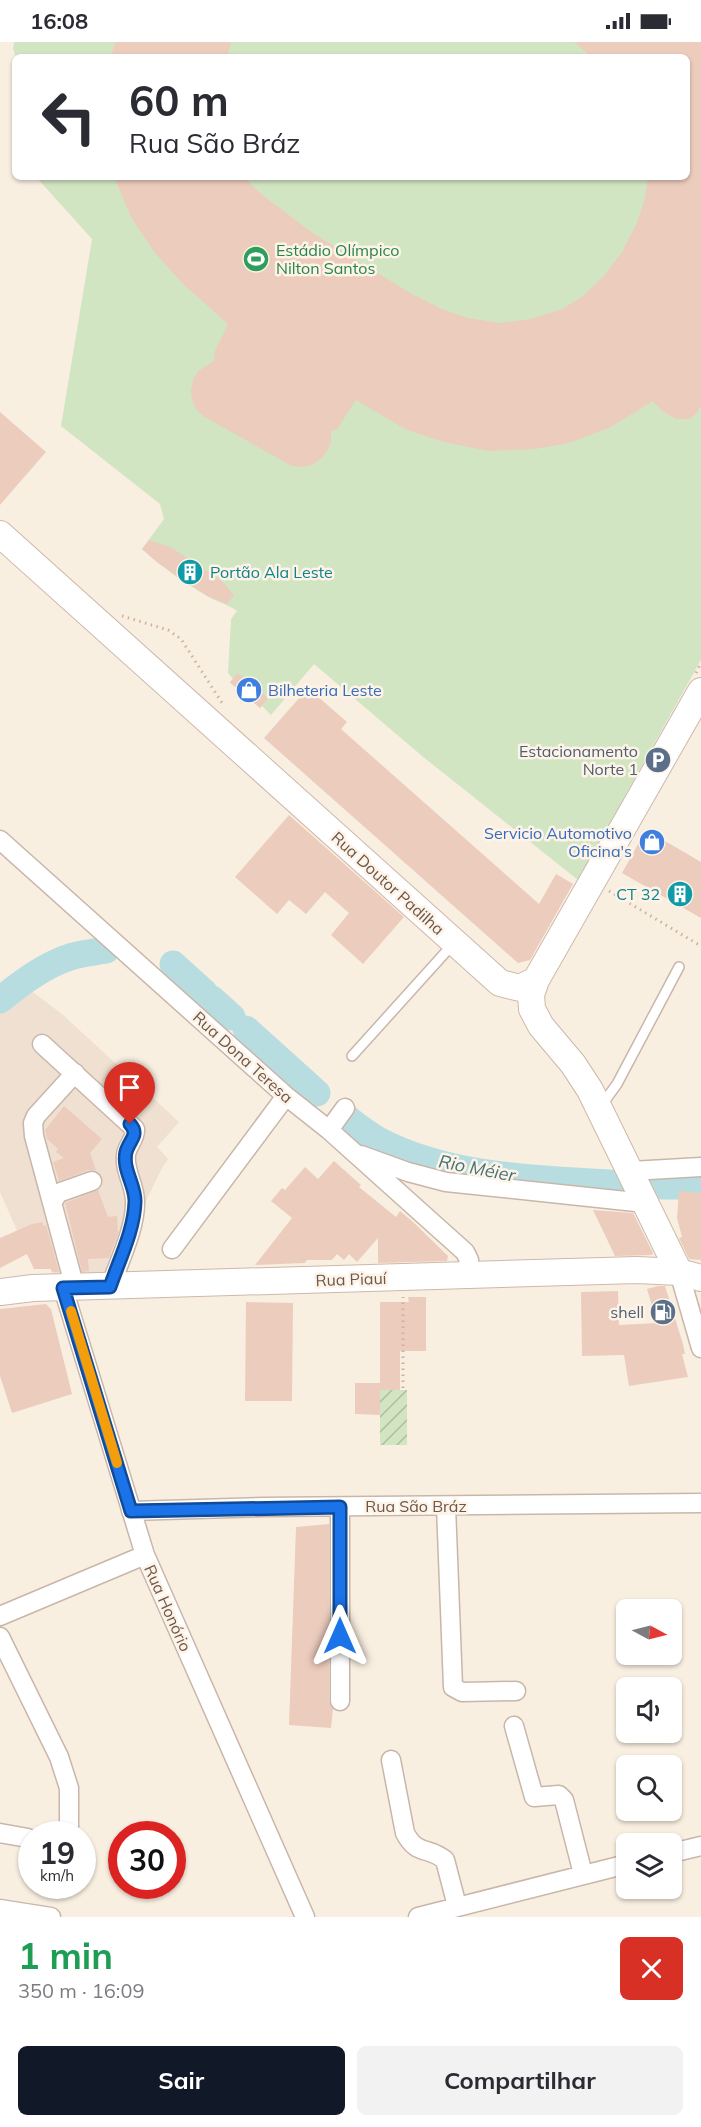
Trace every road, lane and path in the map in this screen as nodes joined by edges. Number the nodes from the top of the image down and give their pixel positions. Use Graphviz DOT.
graph roads {
  1 [pos="0,534"];
  2 [pos="115,614"];
  3 [pos="701,663"];
  4 [pos="698,682"];
  5 [pos="228,712"];
  6 [pos="0,840"];
  7 [pos="593,881"];
  8 [pos="454,942"];
  9 [pos="701,946"];
  10 [pos="679,967"];
  11 [pos="536,980"];
  12 [pos="42,1044"];
  13 [pos="352,1056"];
  14 [pos="75,1073"];
  15 [pos="286,1096"];
  16 [pos="599,1109"];
  17 [pos="354,1152"];
  18 [pos="701,1167"];
  19 [pos="631,1171"];
  20 [pos="92,1181"];
  21 [pos="52,1203"];
  22 [pos="645,1203"];
  23 [pos="172,1249"];
  24 [pos="458,1275"];
  25 [pos="690,1275"];
  26 [pos="402,1277"];
  27 [pos="110,1287"];
  28 [pos="69,1288"];
  29 [pos="0,1292"];
  30 [pos="701,1348"];
  31 [pos="403,1388"];
  32 [pos="701,1503"];
  33 [pos="446,1506"];
  34 [pos="340,1507"];
  35 [pos="131,1511"];
  36 [pos="145,1555"];
  37 [pos="0,1616"];
  38 [pos="0,1637"];
  39 [pos="516,1691"];
  40 [pos="340,1701"];
  41 [pos="514,1726"];
  42 [pos="392,1760"];
  43 [pos="69,1821"];
  44 [pos="0,1833"];
  45 [pos="18,1836"];
  46 [pos="701,1846"];
  47 [pos="682,1851"];
  48 [pos="616,1866"];
  49 [pos="583,1874"];
  50 [pos="457,1906"];
  51 [pos="0,1909"];
  52 [pos="51,1917"];
  53 [pos="305,1917"];
  54 [pos="418,1917"];
  1 -- 8 [label="street, Rua Doutor Padilha"];
  2 -- 5 [label="path"];
  3 -- 4 [label="path"];
  4 -- 7 [label="street"];
  6 -- 15 [label="street, Rua Dona Teresa"];
  7 -- 9 [label="path"];
  7 -- 11 [label="street"];
  8 -- 11 [label="street, Rua Doutor Padilha"];
  8 -- 13 [label="lane"];
  10 -- 16 [label="lane"];
  11 -- 16 [label="street"];
  12 -- 14 [label="street"];
  14 -- 21 [label="street, Rua Honório"];
  14 -- 27 [label="street"];
  15 -- 17 [label="street, Rua Dona Teresa"];
  15 -- 23 [label="street"];
  16 -- 19 [label="street"];
  17 -- 22 [label="street"];
  17 -- 24 [label="street, Rua Dona Teresa"];
  18 -- 19 [label="street"];
  19 -- 22 [label="street"];
  20 -- 21 [label="street"];
  21 -- 28 [label="street, Rua Honório"];
  22 -- 25 [label="street"];
  24 -- 25 [label="street, Rua Piauí"];
  24 -- 26 [label="street, Rua Piauí"];
  25 -- 30 [label="street"];
  26 -- 27 [label="street, Rua Piauí"];
  26 -- 31 [label="path"];
  27 -- 28 [label="street, Rua Piauí"];
  28 -- 29 [label="street, Rua Piauí"];
  28 -- 35 [label="street, Rua Honório"];
  32 -- 33 [label="street, Rua São Bráz"];
  33 -- 34 [label="street, Rua São Bráz"];
  33 -- 39 [label="street"];
  34 -- 35 [label="street, Rua São Bráz"];
  34 -- 40 [label="street"];
  35 -- 36 [label="street, Rua Honório"];
  36 -- 37 [label="street"];
  36 -- 53 [label="street, Rua Honório"];
  38 -- 43 [label="street"];
  41 -- 49 [label="street"];
  42 -- 50 [label="street"];
  44 -- 45 [label="street"];
  46 -- 47 [label="street"];
  48 -- 49 [label="street"];
  49 -- 50 [label="street"];
  50 -- 54 [label="street"];
  51 -- 52 [label="street"];
}
